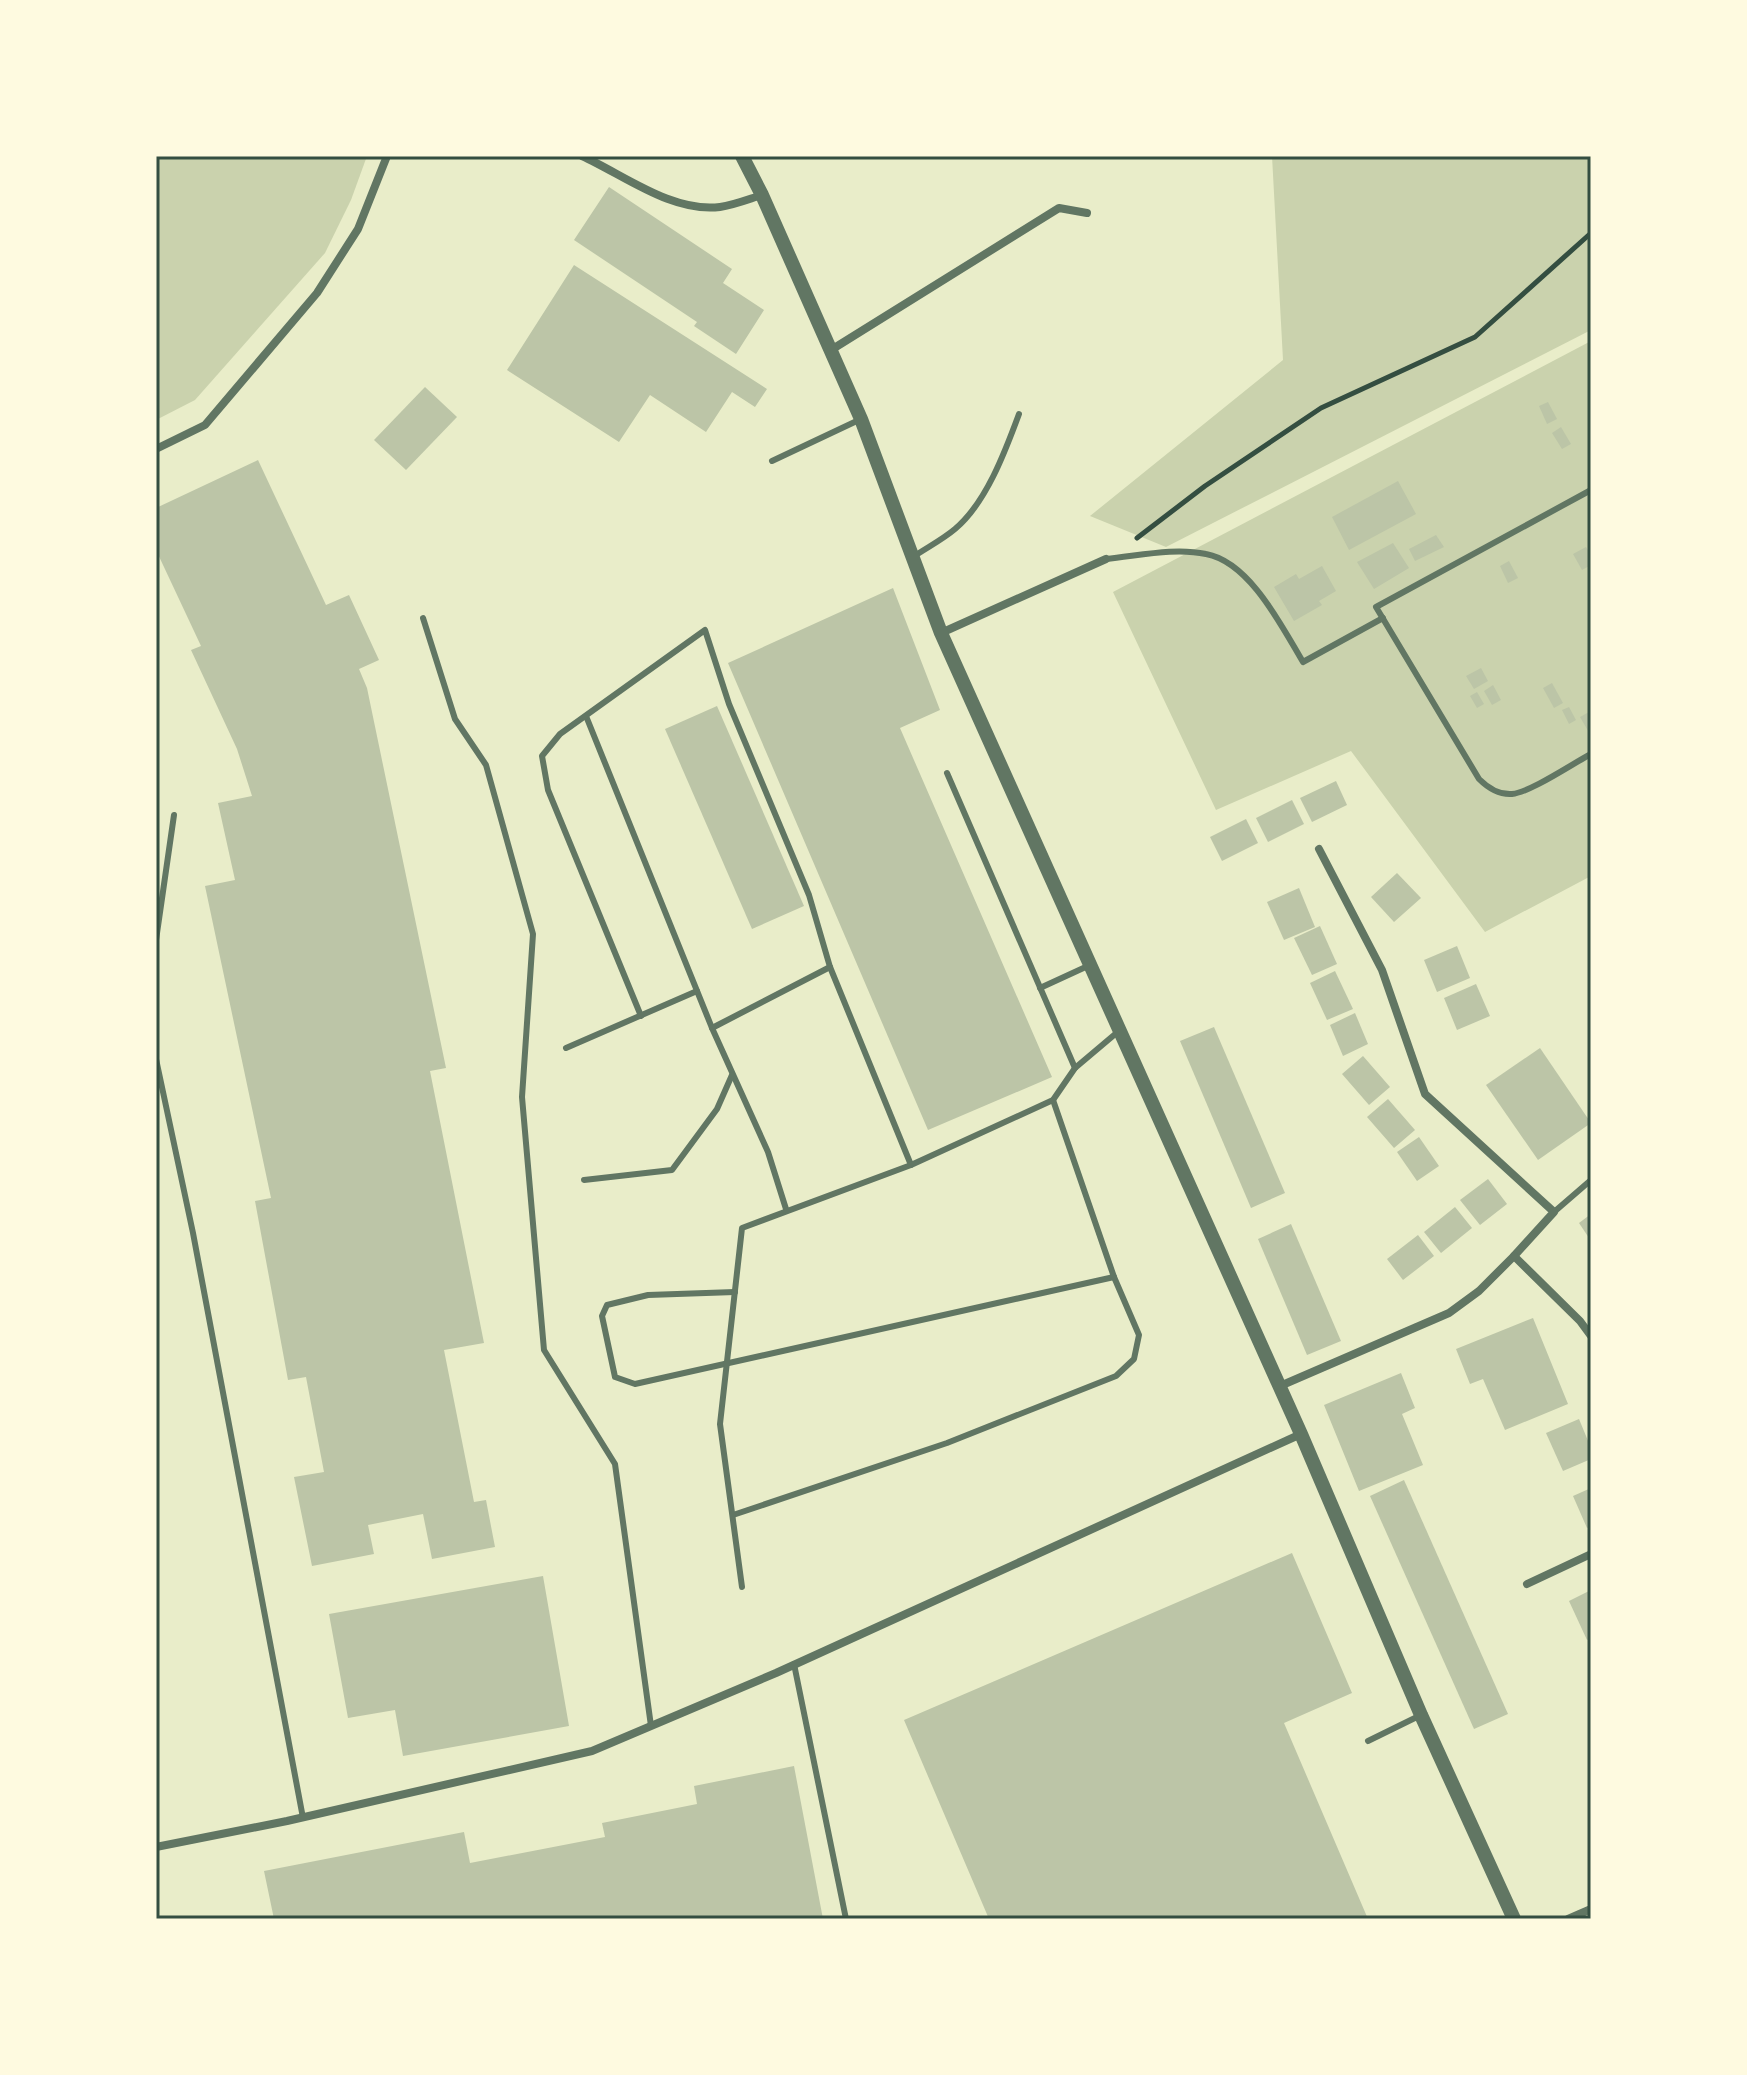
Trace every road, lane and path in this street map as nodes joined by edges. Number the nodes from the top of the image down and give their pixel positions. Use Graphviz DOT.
graph roads {
  1 [pos="387,156"];
  2 [pos="582,156"];
  3 [pos="742,156"];
  4 [pos="762,195"];
  5 [pos="1087,213"];
  6 [pos="1591,233"];
  7 [pos="831,350"];
  8 [pos="1019,414"];
  9 [pos="861,419"];
  10 [pos="156,449"];
  11 [pos="772,461"];
  12 [pos="1591,490"];
  13 [pos="913,557"];
  14 [pos="1106,559"];
  15 [pos="423,618"];
  16 [pos="1383,618"];
  17 [pos="941,633"];
  18 [pos="586,716"];
  19 [pos="1591,754"];
  20 [pos="947,773"];
  21 [pos="174,815"];
  22 [pos="1319,849"];
  23 [pos="156,940"];
  24 [pos="1090,965"];
  25 [pos="830,967"];
  26 [pos="1040,988"];
  27 [pos="697,991"];
  28 [pos="641,1016"];
  29 [pos="712,1028"];
  30 [pos="1120,1030"];
  31 [pos="566,1048"];
  32 [pos="156,1059"];
  33 [pos="1075,1068"];
  34 [pos="732,1075"];
  35 [pos="1053,1100"];
  36 [pos="911,1165"];
  37 [pos="584,1180"];
  38 [pos="1591,1180"];
  39 [pos="786,1209"];
  40 [pos="1554,1212"];
  41 [pos="1514,1256"];
  42 [pos="1114,1277"];
  43 [pos="735,1292"];
  44 [pos="1591,1336"];
  45 [pos="728,1365"];
  46 [pos="1280,1386"];
  47 [pos="1301,1434"];
  48 [pos="733,1515"];
  49 [pos="1591,1554"];
  50 [pos="1527,1584"];
  51 [pos="742,1587"];
  52 [pos="794,1664"];
  53 [pos="1421,1715"];
  54 [pos="651,1726"];
  55 [pos="1368,1741"];
  56 [pos="303,1818"];
  57 [pos="156,1847"];
  58 [pos="1591,1909"];
  59 [pos="846,1919"];
  60 [pos="1514,1919"];
  61 [pos="1568,1919"];
  1 -- 10 [label="street"];
  2 -- 4 [label="street"];
  3 -- 4 [label="street"];
  4 -- 7 [label="street"];
  5 -- 7 [label="street"];
  6 -- 14 [label="path"];
  7 -- 9 [label="street"];
  8 -- 13 [label="lane"];
  9 -- 11 [label="lane"];
  9 -- 13 [label="street"];
  12 -- 16 [label="lane"];
  13 -- 17 [label="street"];
  14 -- 16 [label="lane"];
  14 -- 17 [label="street"];
  15 -- 54 [label="lane"];
  16 -- 19 [label="lane"];
  17 -- 24 [label="street"];
  18 -- 25 [label="lane"];
  18 -- 27 [label="lane"];
  18 -- 28 [label="lane"];
  20 -- 26 [label="lane"];
  21 -- 23 [label="lane"];
  22 -- 40 [label="street"];
  24 -- 26 [label="lane"];
  24 -- 30 [label="street"];
  25 -- 29 [label="lane"];
  25 -- 36 [label="lane"];
  26 -- 33 [label="lane"];
  27 -- 28 [label="lane"];
  27 -- 29 [label="lane"];
  28 -- 31 [label="lane"];
  29 -- 34 [label="lane"];
  30 -- 33 [label="lane"];
  30 -- 46 [label="street"];
  32 -- 56 [label="lane"];
  33 -- 35 [label="lane"];
  34 -- 37 [label="lane"];
  34 -- 39 [label="lane"];
  35 -- 36 [label="lane"];
  35 -- 42 [label="lane"];
  36 -- 39 [label="lane"];
  38 -- 40 [label="lane"];
  39 -- 43 [label="lane"];
  40 -- 41 [label="street"];
  41 -- 44 [label="street"];
  41 -- 46 [label="street"];
  42 -- 45 [label="lane"];
  42 -- 48 [label="lane"];
  43 -- 45 [label="lane"];
  43 -- 45 [label="lane"];
  45 -- 48 [label="lane"];
  46 -- 47 [label="street"];
  47 -- 52 [label="street"];
  47 -- 53 [label="street"];
  48 -- 51 [label="lane"];
  49 -- 50 [label="street"];
  52 -- 54 [label="street"];
  52 -- 59 [label="lane"];
  53 -- 55 [label="lane"];
  53 -- 60 [label="street"];
  54 -- 56 [label="street"];
  56 -- 57 [label="street"];
  58 -- 61 [label="street"];
}
